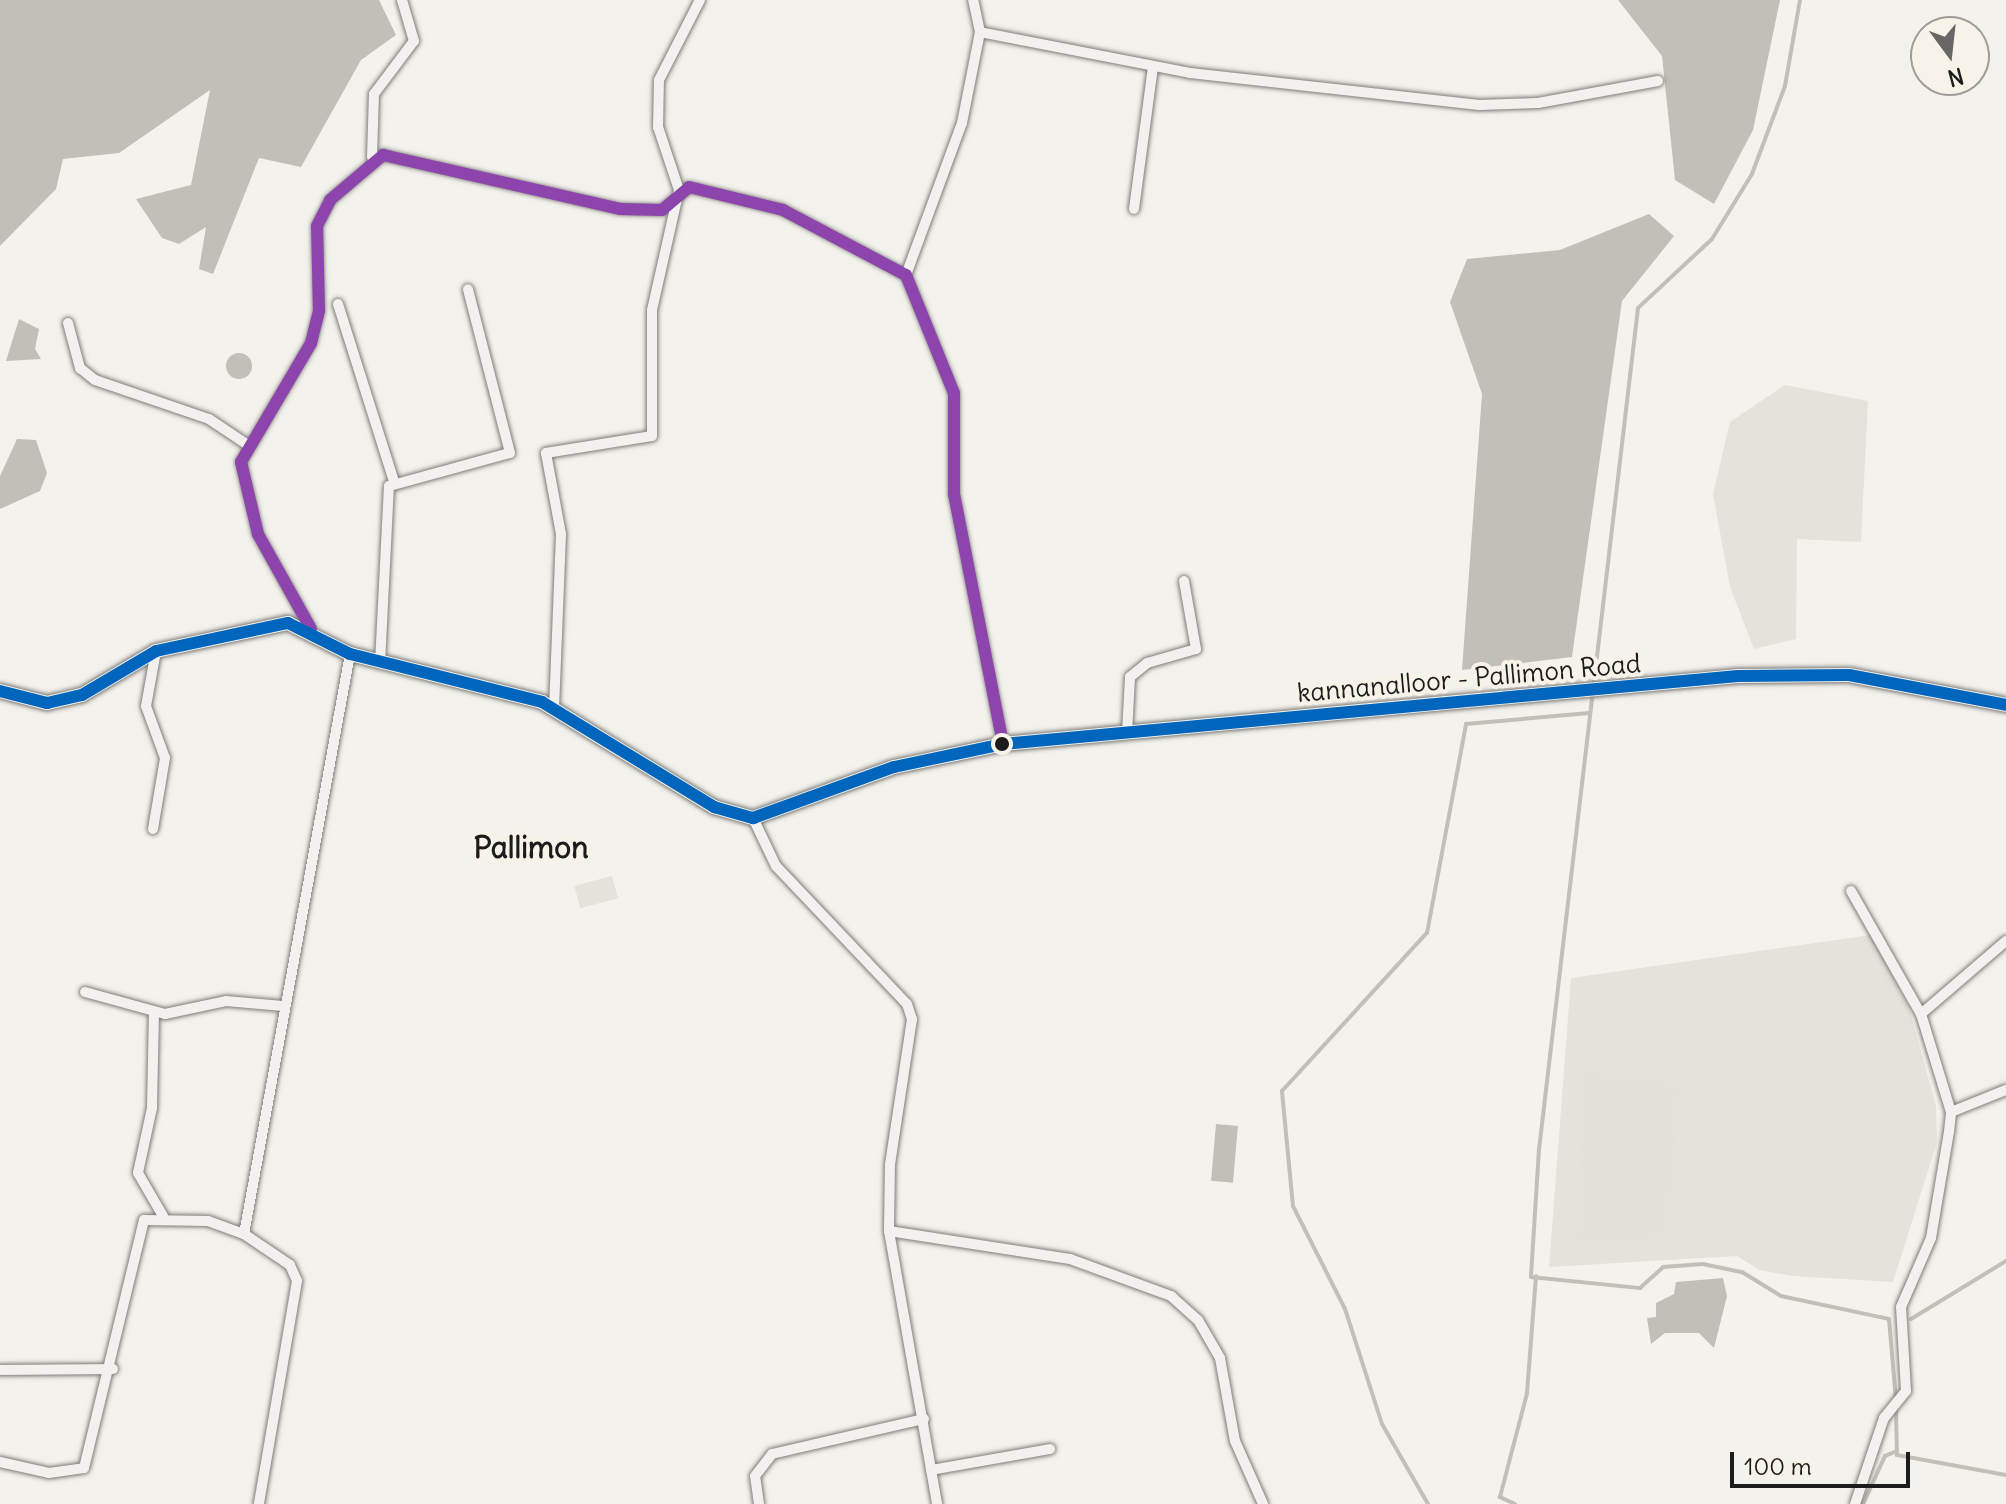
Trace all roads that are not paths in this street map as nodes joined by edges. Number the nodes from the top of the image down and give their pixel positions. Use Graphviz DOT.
graph roads {
  1 [pos="402,0"];
  2 [pos="700,0"];
  3 [pos="973,0"];
  4 [pos="980,32"];
  5 [pos="1153,66"];
  6 [pos="1658,81"];
  7 [pos="372,157"];
  8 [pos="679,190"];
  9 [pos="1134,209"];
  10 [pos="906,275"];
  11 [pos="468,289"];
  12 [pos="338,304"];
  13 [pos="68,323"];
  14 [pos="248,445"];
  15 [pos="394,482"];
  16 [pos="1184,581"];
  17 [pos="311,629"];
  18 [pos="156,651"];
  19 [pos="350,654"];
  20 [pos="380,663"];
  21 [pos="0,691"];
  22 [pos="2006,705"];
  23 [pos="554,709"];
  24 [pos="1127,733"];
  25 [pos="1003,744"];
  26 [pos="753,818"];
  27 [pos="153,829"];
  28 [pos="1851,891"];
  29 [pos="2006,941"];
  30 [pos="85,992"];
  31 [pos="283,1006"];
  32 [pos="154,1012"];
  33 [pos="1921,1014"];
  34 [pos="2006,1090"];
  35 [pos="1951,1112"];
  36 [pos="163,1216"];
  37 [pos="889,1231"];
  38 [pos="244,1234"];
  39 [pos="113,1369"];
  40 [pos="0,1370"];
  41 [pos="924,1419"];
  42 [pos="1050,1449"];
  43 [pos="0,1462"];
  44 [pos="931,1470"];
  45 [pos="259,1504"];
  46 [pos="759,1504"];
  47 [pos="937,1504"];
  48 [pos="1263,1504"];
  49 [pos="1855,1504"];
  1 -- 7 [label="street"];
  2 -- 8 [label="street"];
  3 -- 4 [label="street"];
  4 -- 5 [label="street"];
  4 -- 10 [label="street"];
  5 -- 6 [label="street"];
  5 -- 9 [label="street"];
  7 -- 8 [label="street"];
  7 -- 14 [label="street"];
  8 -- 10 [label="street"];
  8 -- 23 [label="street"];
  10 -- 25 [label="street"];
  11 -- 15 [label="street"];
  12 -- 15 [label="street"];
  13 -- 14 [label="street"];
  14 -- 17 [label="street"];
  15 -- 20 [label="street"];
  16 -- 24 [label="street"];
  17 -- 18 [label="street"];
  17 -- 19 [label="street"];
  18 -- 21 [label="street"];
  18 -- 27 [label="street"];
  19 -- 20 [label="street"];
  19 -- 31 [label="street"];
  20 -- 23 [label="street"];
  22 -- 24 [label="street, kannanalloor - Pallimon Road"];
  23 -- 26 [label="street"];
  24 -- 25 [label="street, kannanalloor - Pallimon Road"];
  25 -- 26 [label="street, kannanalloor - Pallimon Road"];
  26 -- 37 [label="street"];
  28 -- 33 [label="street"];
  29 -- 33 [label="street"];
  30 -- 32 [label="street"];
  31 -- 32 [label="street"];
  31 -- 38 [label="street"];
  32 -- 36 [label="street"];
  33 -- 35 [label="street"];
  34 -- 35 [label="street"];
  35 -- 49 [label="street"];
  36 -- 38 [label="street"];
  36 -- 39 [label="street"];
  37 -- 41 [label="street"];
  37 -- 48 [label="street"];
  38 -- 45 [label="street"];
  39 -- 40 [label="street"];
  39 -- 43 [label="street"];
  41 -- 44 [label="street"];
  41 -- 46 [label="street"];
  42 -- 44 [label="street"];
  44 -- 47 [label="street"];
}
